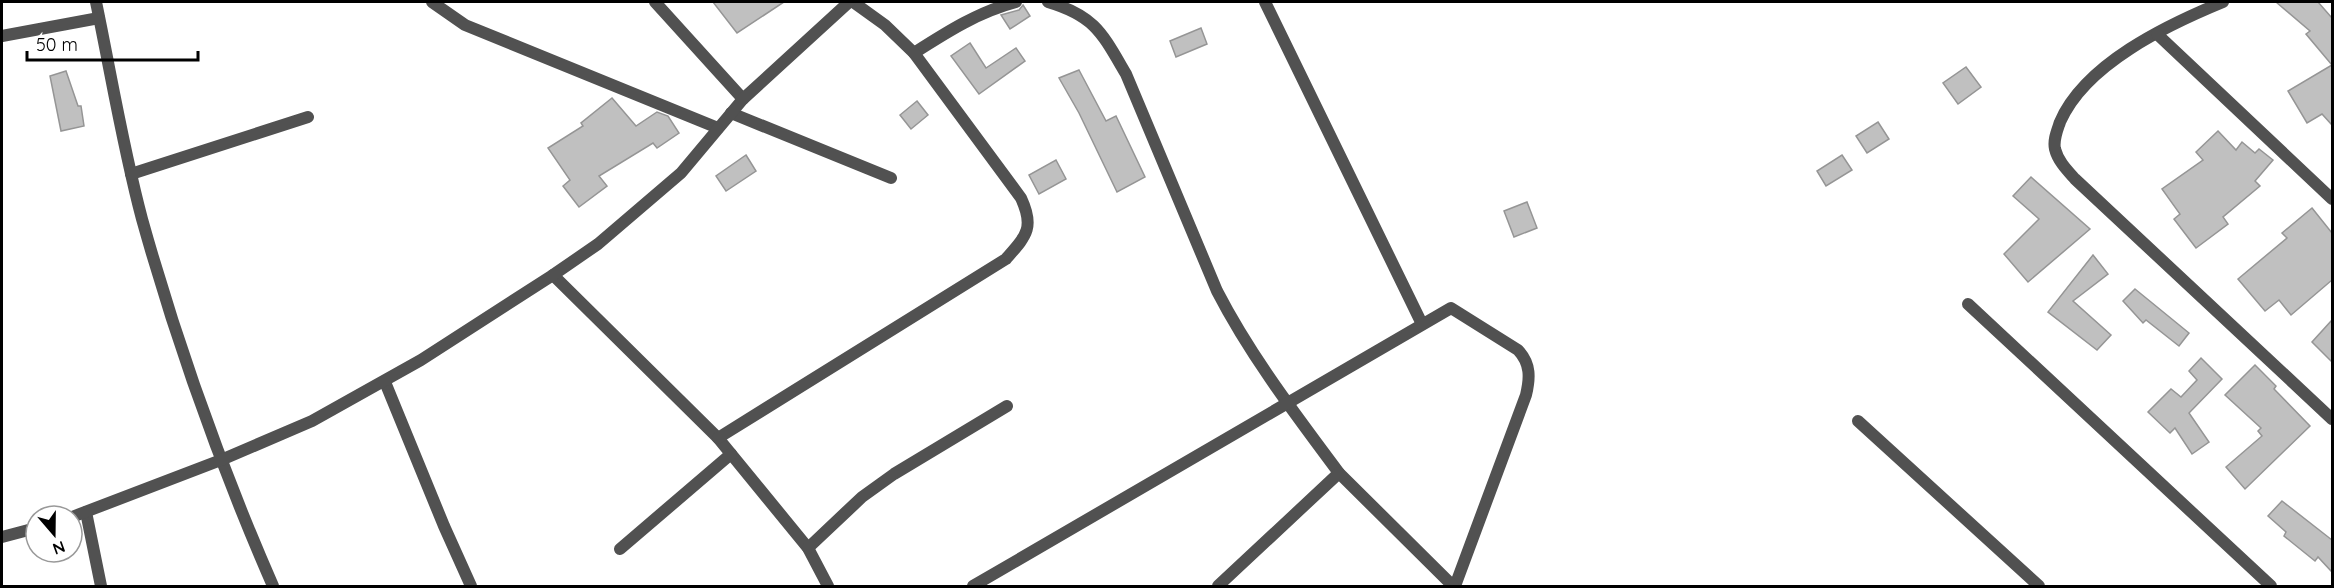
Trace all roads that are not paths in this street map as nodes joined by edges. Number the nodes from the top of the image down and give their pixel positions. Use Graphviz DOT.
graph roads {
  1 [pos="96,2"];
  2 [pos="432,2"];
  3 [pos="655,2"];
  4 [pos="849,2"];
  5 [pos="853,2"];
  6 [pos="1016,2"];
  7 [pos="1048,2"];
  8 [pos="1265,2"];
  9 [pos="2223,2"];
  10 [pos="99,18"];
  11 [pos="2157,34"];
  12 [pos="2,36"];
  13 [pos="914,53"];
  14 [pos="743,99"];
  15 [pos="731,113"];
  16 [pos="308,117"];
  17 [pos="718,128"];
  18 [pos="131,174"];
  19 [pos="891,178"];
  20 [pos="2332,199"];
  21 [pos="553,275"];
  22 [pos="1968,304"];
  23 [pos="1422,324"];
  24 [pos="385,382"];
  25 [pos="1287,403"];
  26 [pos="1007,406"];
  27 [pos="2332,419"];
  28 [pos="1858,421"];
  29 [pos="718,438"];
  30 [pos="731,453"];
  31 [pos="220,460"];
  32 [pos="1339,473"];
  33 [pos="86,512"];
  34 [pos="24,531"];
  35 [pos="2,537"];
  36 [pos="808,548"];
  37 [pos="620,549"];
  38 [pos="100,586"];
  39 [pos="273,586"];
  40 [pos="471,586"];
  41 [pos="828,586"];
  42 [pos="973,586"];
  43 [pos="1218,586"];
  44 [pos="1454,586"];
  45 [pos="2039,586"];
  46 [pos="2271,586"];
  1 -- 10 [label="street"];
  2 -- 17 [label="street"];
  3 -- 14 [label="street"];
  4 -- 14 [label="street"];
  5 -- 13 [label="street"];
  6 -- 13 [label="street"];
  7 -- 25 [label="street"];
  8 -- 23 [label="street"];
  9 -- 11 [label="street"];
  10 -- 12 [label="street"];
  10 -- 18 [label="street"];
  11 -- 20 [label="street"];
  11 -- 27 [label="street"];
  13 -- 29 [label="street"];
  14 -- 15 [label="street"];
  15 -- 17 [label="street"];
  15 -- 19 [label="street"];
  16 -- 18 [label="street"];
  17 -- 21 [label="street"];
  18 -- 31 [label="street"];
  21 -- 24 [label="street"];
  21 -- 29 [label="street"];
  22 -- 46 [label="street"];
  23 -- 25 [label="street"];
  23 -- 44 [label="street"];
  24 -- 31 [label="street"];
  24 -- 40 [label="street"];
  25 -- 32 [label="street"];
  25 -- 42 [label="street"];
  26 -- 36 [label="street"];
  28 -- 45 [label="street"];
  29 -- 30 [label="street"];
  30 -- 36 [label="street"];
  30 -- 37 [label="street"];
  31 -- 33 [label="street"];
  31 -- 39 [label="street"];
  32 -- 43 [label="street"];
  32 -- 44 [label="street"];
  33 -- 38 [label="street"];
  34 -- 35 [label="street"];
  36 -- 41 [label="street"];
}
